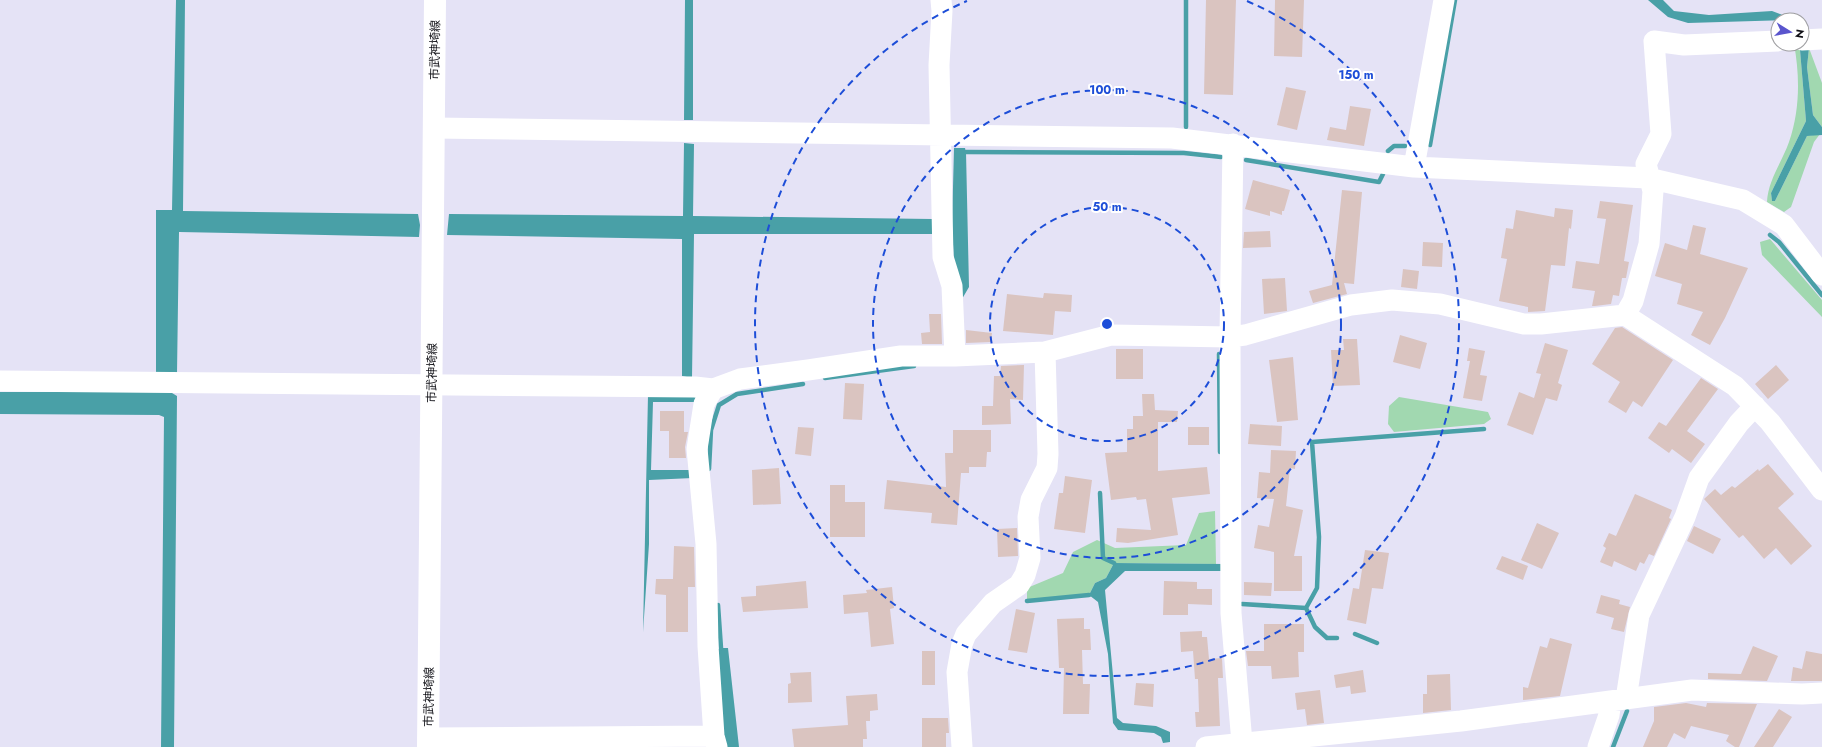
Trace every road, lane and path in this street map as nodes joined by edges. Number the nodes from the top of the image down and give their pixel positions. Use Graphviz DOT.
graph roads {
  1 [pos="436,0"];
  2 [pos="941,0"];
  3 [pos="1444,0"];
  4 [pos="1770,41"];
  5 [pos="434,128"];
  6 [pos="941,134"];
  7 [pos="1233,144"];
  8 [pos="1414,167"];
  9 [pos="1648,178"];
  10 [pos="1822,275"];
  11 [pos="1625,315"];
  12 [pos="1230,337"];
  13 [pos="1045,352"];
  14 [pos="955,356"];
  15 [pos="0,381"];
  16 [pos="432,384"];
  17 [pos="713,389"];
  18 [pos="1755,406"];
  19 [pos="1822,490"];
  20 [pos="1822,693"];
  21 [pos="1618,700"];
  22 [pos="715,741"];
  23 [pos="428,742"];
  24 [pos="1242,743"];
  25 [pos="962,747"];
  26 [pos="1206,747"];
  27 [pos="1598,747"];
  1 -- 5 [label="main road, 市武神埼線"];
  2 -- 6 [label="street"];
  3 -- 8 [label="street"];
  4 -- 9 [label="street"];
  5 -- 6 [label="street"];
  5 -- 16 [label="main road, 市武神埼線"];
  6 -- 7 [label="street"];
  6 -- 14 [label="street"];
  7 -- 8 [label="street"];
  7 -- 12 [label="street"];
  8 -- 9 [label="street"];
  9 -- 10 [label="street"];
  9 -- 11 [label="street"];
  11 -- 12 [label="street"];
  11 -- 18 [label="street"];
  12 -- 13 [label="street"];
  12 -- 24 [label="street"];
  13 -- 14 [label="street"];
  13 -- 25 [label="street"];
  14 -- 17 [label="street"];
  15 -- 16 [label="street"];
  16 -- 17 [label="street"];
  16 -- 23 [label="main road, 市武神埼線"];
  17 -- 22 [label="street"];
  18 -- 19 [label="street"];
  18 -- 21 [label="street"];
  20 -- 21 [label="street"];
  21 -- 24 [label="street"];
  21 -- 27 [label="street"];
  22 -- 23 [label="street"];
  24 -- 26 [label="street"];
}
